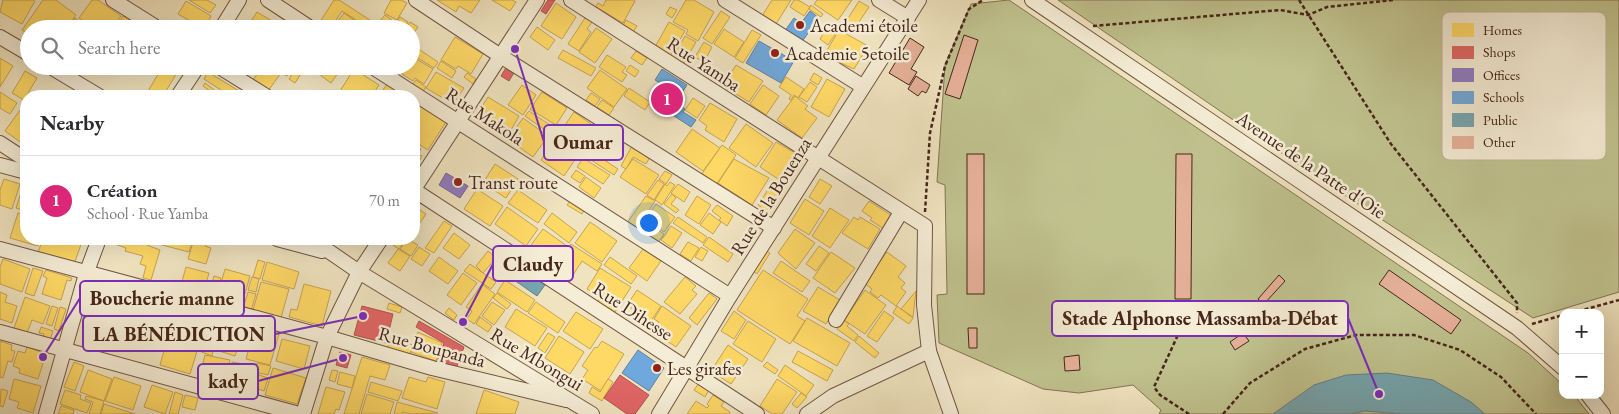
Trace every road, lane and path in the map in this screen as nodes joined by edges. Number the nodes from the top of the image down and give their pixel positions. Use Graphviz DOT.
graph roads {
  1 [pos="113,0"];
  2 [pos="239,0"];
  3 [pos="268,0"];
  4 [pos="416,0"];
  5 [pos="537,0"];
  6 [pos="571,0"];
  7 [pos="725,0"];
  8 [pos="879,0"];
  9 [pos="919,0"];
  10 [pos="983,0"];
  11 [pos="1032,0"];
  12 [pos="1299,0"];
  13 [pos="1393,0"];
  14 [pos="1308,15"];
  15 [pos="908,18"];
  16 [pos="145,20"];
  17 [pos="227,20"];
  18 [pos="298,20"];
  19 [pos="1072,28"];
  20 [pos="0,37"];
  21 [pos="20,49"];
  22 [pos="502,57"];
  23 [pos="64,75"];
  24 [pos="192,75"];
  25 [pos="232,75"];
  26 [pos="385,75"];
  27 [pos="862,86"];
  28 [pos="89,90"];
  29 [pos="182,90"];
  30 [pos="256,90"];
  31 [pos="409,90"];
  32 [pos="420,97"];
  33 [pos="459,121"];
  34 [pos="0,143"];
  35 [pos="20,156"];
  36 [pos="816,159"];
  37 [pos="0,165"];
  38 [pos="20,170"];
  39 [pos="420,181"];
  40 [pos="420,194"];
  41 [pos="901,212"];
  42 [pos="925,226"];
  43 [pos="774,228"];
  44 [pos="97,245"];
  45 [pos="301,245"];
  46 [pos="321,245"];
  47 [pos="377,245"];
  48 [pos="0,249"];
  49 [pos="332,253"];
  50 [pos="359,272"];
  51 [pos="86,274"];
  52 [pos="730,296"];
  53 [pos="1619,300"];
  54 [pos="1160,302"];
  55 [pos="1586,309"];
  56 [pos="1559,316"];
  57 [pos="836,320"];
  58 [pos="1517,328"];
  59 [pos="0,332"];
  60 [pos="327,337"];
  61 [pos="64,350"];
  62 [pos="928,351"];
  63 [pos="1559,365"];
  64 [pos="686,367"];
  65 [pos="1591,399"];
  66 [pos="566,400"];
  67 [pos="46,414"];
  68 [pos="299,414"];
  69 [pos="303,414"];
  70 [pos="592,414"];
  71 [pos="659,414"];
  72 [pos="757,414"];
  73 [pos="807,414"];
  74 [pos="951,414"];
  75 [pos="1189,414"];
  76 [pos="1224,414"];
  77 [pos="1536,414"];
  78 [pos="1603,414"];
  1 -- 16 [label="street"];
  2 -- 17 [label="street"];
  3 -- 18 [label="street"];
  4 -- 22 [label="street"];
  5 -- 22 [label="street"];
  6 -- 36 [label="street, Rue Yamba"];
  7 -- 27 [label="street"];
  8 -- 15 [label="street"];
  9 -- 15 [label="street, Rue de la Bouenza"];
  10 -- 42 [label="path"];
  11 -- 19 [label="street, Avenue de la Patte d'Oie"];
  12 -- 14 [label="path"];
  13 -- 14 [label="path"];
  14 -- 19 [label="path"];
  14 -- 58 [label="path"];
  15 -- 27 [label="street, Rue de la Bouenza"];
  19 -- 58 [label="street, Avenue de la Patte d'Oie"];
  20 -- 21 [label="street"];
  22 -- 33 [label="street"];
  22 -- 43 [label="street"];
  23 -- 28 [label="street"];
  24 -- 29 [label="street"];
  25 -- 30 [label="street"];
  26 -- 31 [label="street, Rue Makola"];
  27 -- 36 [label="street, Rue de la Bouenza"];
  32 -- 33 [label="street, Rue Makola"];
  33 -- 39 [label="street"];
  33 -- 52 [label="street, Rue Makola"];
  34 -- 35 [label="street"];
  36 -- 41 [label="street, Rue Yamba"];
  36 -- 43 [label="street, Rue de la Bouenza"];
  37 -- 38 [label="street"];
  40 -- 64 [label="street, Rue Dihesse"];
  41 -- 42 [label="street, Rue Yamba"];
  41 -- 57 [label="street"];
  42 -- 62 [label="street"];
  43 -- 52 [label="street, Rue de la Bouenza"];
  44 -- 51 [label="street"];
  45 -- 49 [label="street"];
  46 -- 49 [label="street, Rue Mbongui"];
  47 -- 50 [label="street"];
  48 -- 51 [label="street, Rue Boupanda"];
  49 -- 50 [label="street, Rue Mbongui"];
  50 -- 60 [label="street"];
  50 -- 66 [label="street, Rue Mbongui"];
  51 -- 60 [label="street, Rue Boupanda"];
  51 -- 61 [label="street"];
  52 -- 64 [label="street, Rue de la Bouenza"];
  53 -- 55 [label="path"];
  54 -- 75 [label="path"];
  56 -- 58 [label="path"];
  58 -- 63 [label="street, Avenue de la Patte d'Oie"];
  59 -- 61 [label="street"];
  60 -- 66 [label="street, Rue Boupanda"];
  60 -- 69 [label="street"];
  61 -- 67 [label="street"];
  61 -- 68 [label="street"];
  62 -- 73 [label="street"];
  62 -- 74 [label="street"];
  64 -- 71 [label="street, Rue de la Bouenza"];
  64 -- 72 [label="street, Rue Dihesse"];
  65 -- 78 [label="street"];
  66 -- 70 [label="street, Rue Mbongui"];
  76 -- 77 [label="path"];
}
